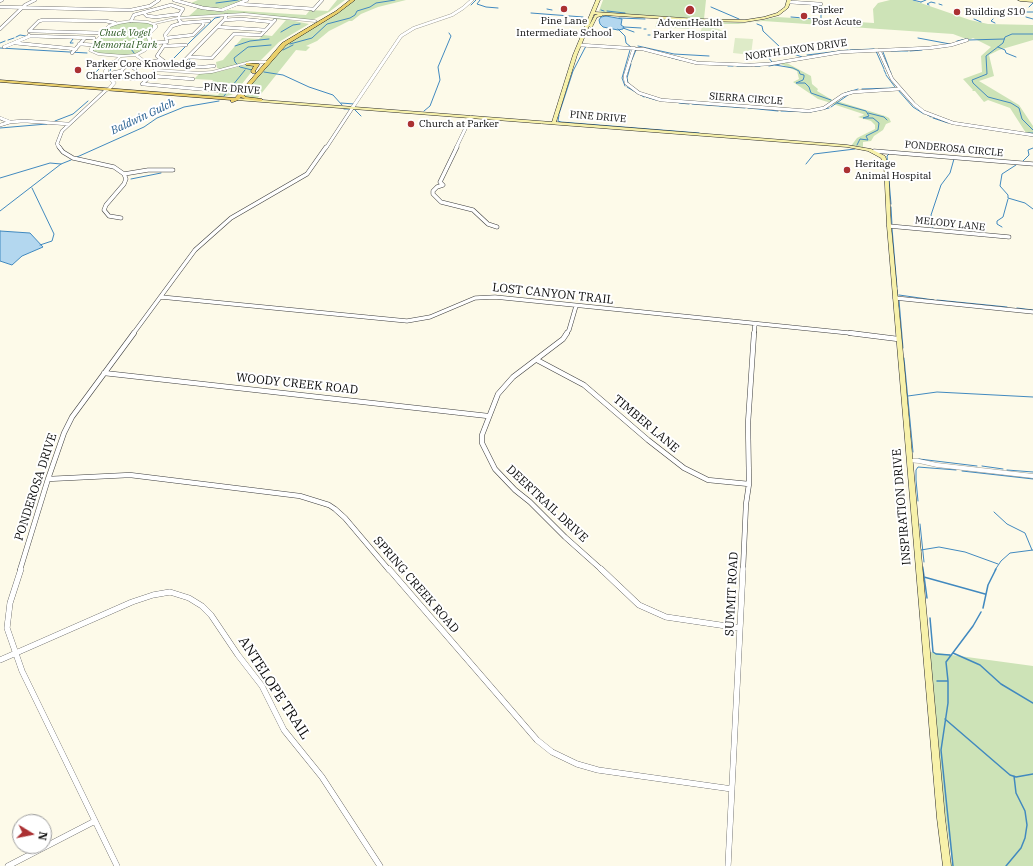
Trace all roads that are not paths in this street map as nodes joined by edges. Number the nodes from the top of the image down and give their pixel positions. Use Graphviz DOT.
graph roads {
  1 [pos="35,0"];
  2 [pos="159,0"];
  3 [pos="174,0"];
  4 [pos="247,0"];
  5 [pos="322,0"];
  6 [pos="347,0"];
  7 [pos="353,0"];
  8 [pos="472,0"];
  9 [pos="1020,0"];
  10 [pos="600,1"];
  11 [pos="791,1"];
  12 [pos="1033,1"];
  13 [pos="238,4"];
  14 [pos="821,4"];
  15 [pos="0,7"];
  16 [pos="22,8"];
  17 [pos="144,13"];
  18 [pos="594,13"];
  19 [pos="226,15"];
  20 [pos="622,15"];
  21 [pos="180,16"];
  22 [pos="131,20"];
  23 [pos="224,20"];
  24 [pos="204,21"];
  25 [pos="209,21"];
  26 [pos="314,22"];
  27 [pos="115,23"];
  28 [pos="154,23"];
  29 [pos="182,23"];
  30 [pos="591,26"];
  31 [pos="218,27"];
  32 [pos="0,29"];
  33 [pos="30,30"];
  34 [pos="266,30"];
  35 [pos="105,32"];
  36 [pos="30,36"];
  37 [pos="63,37"];
  38 [pos="85,38"];
  39 [pos="94,38"];
  40 [pos="166,38"];
  41 [pos="967,40"];
  42 [pos="59,42"];
  43 [pos="16,43"];
  44 [pos="151,43"];
  45 [pos="80,44"];
  46 [pos="166,44"];
  47 [pos="94,45"];
  48 [pos="186,45"];
  49 [pos="581,45"];
  50 [pos="4,47"];
  51 [pos="634,48"];
  52 [pos="76,49"];
  53 [pos="879,50"];
  54 [pos="72,53"];
  55 [pos="136,55"];
  56 [pos="120,56"];
  57 [pos="188,57"];
  58 [pos="212,58"];
  59 [pos="162,60"];
  60 [pos="114,61"];
  61 [pos="184,61"];
  62 [pos="264,62"];
  63 [pos="146,63"];
  64 [pos="248,64"];
  65 [pos="130,65"];
  66 [pos="241,65"];
  67 [pos="214,66"];
  68 [pos="135,69"];
  69 [pos="121,71"];
  70 [pos="218,71"];
  71 [pos="176,72"];
  72 [pos="107,74"];
  73 [pos="255,74"];
  74 [pos="171,77"];
  75 [pos="135,79"];
  76 [pos="193,79"];
  77 [pos="0,82"];
  78 [pos="170,87"];
  79 [pos="900,89"];
  80 [pos="106,90"];
  81 [pos="221,91"];
  82 [pos="240,92"];
  83 [pos="164,93"];
  84 [pos="203,96"];
  85 [pos="234,99"];
  86 [pos="260,100"];
  87 [pos="320,105"];
  88 [pos="353,108"];
  89 [pos="471,117"];
  90 [pos="0,118"];
  91 [pos="10,122"];
  92 [pos="554,123"];
  93 [pos="69,124"];
  94 [pos="0,126"];
  95 [pos="1033,135"];
  96 [pos="874,151"];
  97 [pos="1033,164"];
  98 [pos="173,170"];
  99 [pos="124,174"];
  100 [pos="121,218"];
  101 [pos="497,226"];
  102 [pos="889,226"];
  103 [pos="1009,237"];
  104 [pos="161,297"];
  105 [pos="895,298"];
  106 [pos="576,306"];
  107 [pos="1033,312"];
  108 [pos="755,324"];
  109 [pos="898,339"];
  110 [pos="537,360"];
  111 [pos="104,373"];
  112 [pos="488,416"];
  113 [pos="910,461"];
  114 [pos="1033,476"];
  115 [pos="48,479"];
  116 [pos="749,484"];
  117 [pos="740,628"];
  118 [pos="15,653"];
  119 [pos="0,660"];
  120 [pos="732,789"];
  121 [pos="96,821"];
  122 [pos="8,866"];
  123 [pos="117,866"];
  124 [pos="380,866"];
  125 [pos="728,866"];
  126 [pos="947,866"];
  1 -- 16 [label="street"];
  2 -- 16 [label="street"];
  3 -- 13 [label="street"];
  4 -- 13 [label="street"];
  5 -- 13 [label="street"];
  6 -- 26 [label="main road"];
  7 -- 62 [label="main road"];
  8 -- 88 [label="street"];
  9 -- 12 [label="main road"];
  10 -- 18 [label="main road"];
  10 -- 20 [label="main road"];
  11 -- 14 [label="street"];
  11 -- 20 [label="main road"];
  15 -- 16 [label="street"];
  16 -- 32 [label="street"];
  17 -- 21 [label="street"];
  17 -- 21 [label="street"];
  17 -- 22 [label="street"];
  18 -- 20 [label="main road"];
  18 -- 30 [label="main road"];
  18 -- 49 [label="main road"];
  19 -- 21 [label="street"];
  19 -- 23 [label="street"];
  19 -- 26 [label="street"];
  20 -- 30 [label="main road"];
  21 -- 28 [label="street"];
  21 -- 29 [label="street"];
  22 -- 27 [label="street"];
  22 -- 28 [label="street"];
  23 -- 31 [label="street"];
  23 -- 34 [label="street"];
  24 -- 25 [label="street"];
  24 -- 29 [label="street"];
  24 -- 40 [label="street"];
  26 -- 62 [label="main road"];
  27 -- 33 [label="street"];
  27 -- 35 [label="street"];
  28 -- 44 [label="street"];
  29 -- 40 [label="street"];
  30 -- 49 [label="main road"];
  31 -- 34 [label="street"];
  31 -- 57 [label="street"];
  33 -- 35 [label="street"];
  33 -- 36 [label="street"];
  34 -- 58 [label="street"];
  35 -- 47 [label="street"];
  36 -- 37 [label="street"];
  36 -- 43 [label="street"];
  37 -- 38 [label="street"];
  37 -- 42 [label="street"];
  38 -- 39 [label="street"];
  38 -- 45 [label="street"];
  40 -- 46 [label="street"];
  41 -- 53 [label="street, NORTH DIXON DRIVE"];
  43 -- 50 [label="street"];
  43 -- 52 [label="street"];
  44 -- 46 [label="street"];
  44 -- 55 [label="street"];
  45 -- 47 [label="street"];
  45 -- 52 [label="street"];
  46 -- 48 [label="street"];
  46 -- 59 [label="street"];
  47 -- 56 [label="street"];
  49 -- 51 [label="street, NORTH DIXON DRIVE"];
  49 -- 92 [label="main road"];
  51 -- 53 [label="street, NORTH DIXON DRIVE"];
  51 -- 79 [label="street, SIERRA CIRCLE"];
  52 -- 54 [label="street"];
  53 -- 79 [label="street"];
  55 -- 56 [label="street"];
  55 -- 63 [label="street"];
  56 -- 60 [label="street"];
  57 -- 58 [label="street"];
  57 -- 61 [label="street"];
  58 -- 67 [label="street"];
  59 -- 63 [label="street"];
  59 -- 67 [label="street"];
  60 -- 65 [label="street"];
  60 -- 72 [label="street"];
  62 -- 64 [label="street"];
  62 -- 66 [label="street"];
  62 -- 73 [label="main road"];
  63 -- 71 [label="street"];
  64 -- 66 [label="street"];
  64 -- 73 [label="main road"];
  65 -- 68 [label="street"];
  65 -- 69 [label="street"];
  66 -- 70 [label="street"];
  67 -- 70 [label="street"];
  69 -- 72 [label="street"];
  69 -- 75 [label="street"];
  70 -- 71 [label="street"];
  71 -- 74 [label="street"];
  72 -- 80 [label="street"];
  73 -- 82 [label="main road"];
  74 -- 76 [label="street"];
  74 -- 78 [label="street"];
  77 -- 80 [label="main road, PINE DRIVE"];
  78 -- 81 [label="street"];
  78 -- 83 [label="street"];
  79 -- 95 [label="street"];
  80 -- 83 [label="main road, PINE DRIVE"];
  80 -- 85 [label="main road, PINE DRIVE"];
  80 -- 93 [label="street"];
  82 -- 84 [label="main road"];
  82 -- 85 [label="main road"];
  82 -- 86 [label="main road"];
  83 -- 84 [label="main road, PINE DRIVE"];
  84 -- 85 [label="main road, PINE DRIVE"];
  85 -- 86 [label="main road, PINE DRIVE"];
  85 -- 87 [label="main road, PINE DRIVE"];
  86 -- 87 [label="main road, PINE DRIVE"];
  87 -- 88 [label="main road, PINE DRIVE"];
  88 -- 89 [label="main road, PINE DRIVE"];
  88 -- 104 [label="street, PONDEROSA DRIVE"];
  89 -- 92 [label="main road, PINE DRIVE"];
  89 -- 101 [label="street"];
  90 -- 91 [label="street"];
  91 -- 93 [label="street"];
  91 -- 94 [label="street"];
  92 -- 96 [label="main road, PINE DRIVE"];
  93 -- 99 [label="street"];
  96 -- 97 [label="street, PONDEROSA CIRCLE"];
  96 -- 102 [label="main road, INSPIRATION DRIVE"];
  98 -- 99 [label="street"];
  99 -- 100 [label="street"];
  102 -- 103 [label="street, MELODY LANE"];
  102 -- 105 [label="main road, INSPIRATION DRIVE"];
  104 -- 106 [label="street, LOST CANYON TRAIL"];
  104 -- 111 [label="street, PONDEROSA DRIVE"];
  105 -- 107 [label="street"];
  105 -- 109 [label="main road, INSPIRATION DRIVE"];
  106 -- 108 [label="street, LOST CANYON TRAIL"];
  106 -- 110 [label="street, DEERTRAIL DRIVE"];
  108 -- 109 [label="street, LOST CANYON TRAIL"];
  108 -- 116 [label="street, SUMMIT ROAD"];
  109 -- 113 [label="main road, INSPIRATION DRIVE"];
  110 -- 112 [label="street, DEERTRAIL DRIVE"];
  110 -- 116 [label="street, TIMBER LANE"];
  111 -- 112 [label="street, WOODY CREEK ROAD"];
  111 -- 115 [label="street, PONDEROSA DRIVE"];
  112 -- 117 [label="street, DEERTRAIL DRIVE"];
  113 -- 114 [label="street"];
  113 -- 126 [label="main road, INSPIRATION DRIVE"];
  115 -- 118 [label="street, PONDEROSA DRIVE"];
  115 -- 120 [label="street, SPRING CREEK ROAD"];
  116 -- 117 [label="street, SUMMIT ROAD"];
  117 -- 120 [label="street, SUMMIT ROAD"];
  118 -- 119 [label="street, ANTELOPE TRAIL"];
  118 -- 121 [label="street, PONDEROSA DRIVE"];
  118 -- 124 [label="street, ANTELOPE TRAIL"];
  120 -- 125 [label="street, SUMMIT ROAD"];
  121 -- 122 [label="street"];
  121 -- 123 [label="street, PONDEROSA DRIVE"];
}
